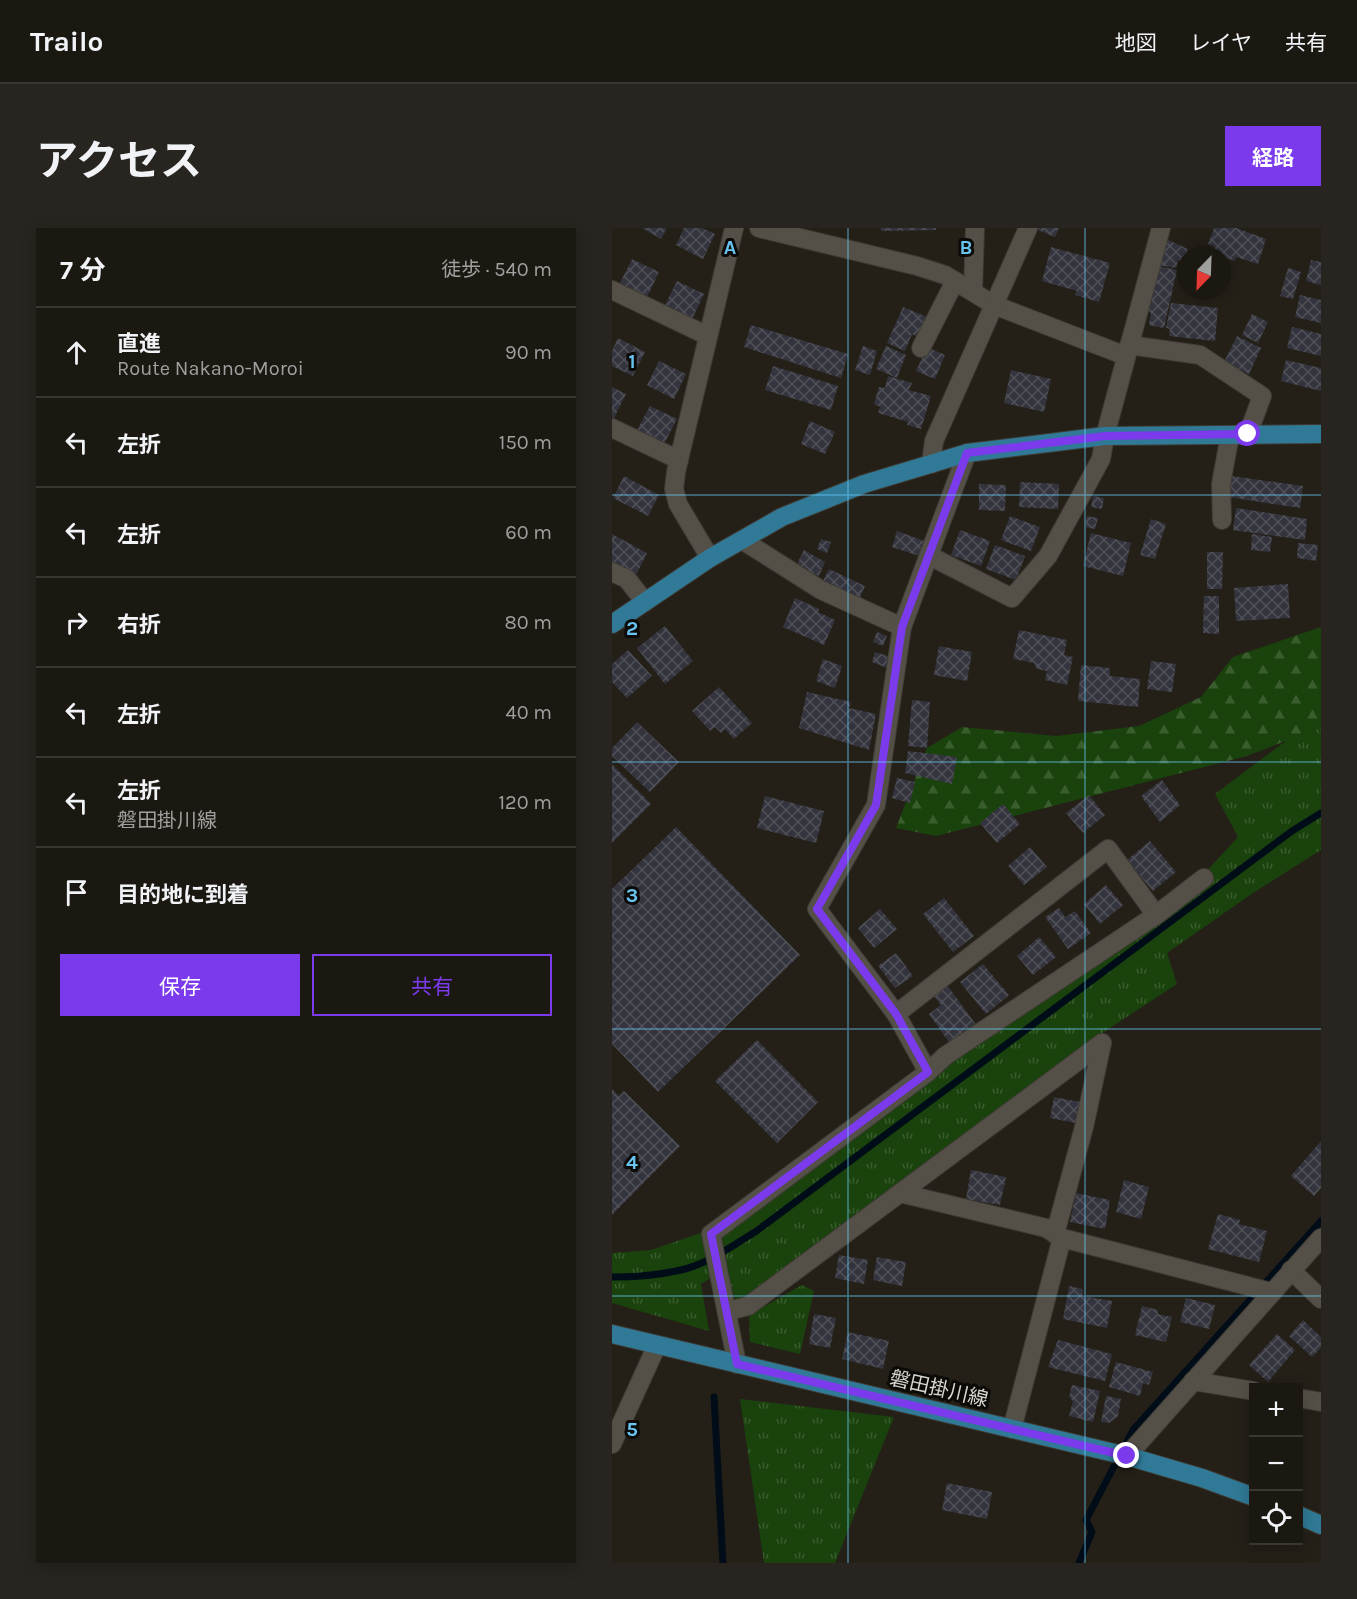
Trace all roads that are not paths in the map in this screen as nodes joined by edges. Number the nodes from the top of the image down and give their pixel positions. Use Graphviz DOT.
graph roads {
  1 [pos="734,228"];
  2 [pos="759,228"];
  3 [pos="975,228"];
  4 [pos="1028,228"];
  5 [pos="1161,228"];
  6 [pos="955,281"];
  7 [pos="612,290"];
  8 [pos="973,292"];
  9 [pos="994,304"];
  10 [pos="708,336"];
  11 [pos="921,348"];
  12 [pos="1128,350"];
  13 [pos="612,428"];
  14 [pos="1321,434"];
  15 [pos="1239,435"];
  16 [pos="1105,436"];
  17 [pos="967,453"];
  18 [pos="679,460"];
  19 [pos="931,464"];
  20 [pos="1222,520"];
  21 [pos="742,540"];
  22 [pos="930,556"];
  23 [pos="710,558"];
  24 [pos="612,572"];
  25 [pos="645,602"];
  26 [pos="612,624"];
  27 [pos="902,627"];
  28 [pos="1203,878"];
  29 [pos="1156,915"];
  30 [pos="896,1014"];
  31 [pos="928,1072"];
  32 [pos="900,1193"];
  33 [pos="1058,1236"];
  34 [pos="1321,1238"];
  35 [pos="1291,1270"];
  36 [pos="1271,1292"];
  37 [pos="1321,1299"];
  38 [pos="728,1311"];
  39 [pos="612,1334"];
  40 [pos="657,1345"];
  41 [pos="737,1364"];
  42 [pos="1193,1381"];
  43 [pos="1249,1390"];
  44 [pos="1303,1399"];
  45 [pos="1321,1402"];
  46 [pos="1012,1429"];
  47 [pos="612,1444"];
  48 [pos="1127,1456"];
  49 [pos="1249,1495"];
  50 [pos="1303,1517"];
  51 [pos="1321,1525"];
  1 -- 10 [label="street"];
  2 -- 6 [label="street"];
  3 -- 8 [label="street"];
  4 -- 9 [label="street"];
  5 -- 12 [label="street"];
  6 -- 8 [label="street"];
  6 -- 11 [label="street"];
  7 -- 10 [label="street"];
  8 -- 9 [label="street"];
  9 -- 12 [label="street"];
  9 -- 19 [label="street"];
  10 -- 18 [label="street"];
  12 -- 15 [label="street"];
  12 -- 16 [label="street"];
  13 -- 18 [label="street"];
  14 -- 15 [label="main road"];
  15 -- 16 [label="main road"];
  15 -- 20 [label="street"];
  16 -- 17 [label="main road"];
  16 -- 22 [label="street"];
  17 -- 19 [label="main road"];
  17 -- 22 [label="street"];
  18 -- 23 [label="street"];
  19 -- 21 [label="main road"];
  21 -- 23 [label="main road"];
  21 -- 27 [label="street"];
  22 -- 27 [label="street"];
  23 -- 25 [label="main road"];
  24 -- 25 [label="street"];
  25 -- 26 [label="main road"];
  27 -- 30 [label="street"];
  28 -- 29 [label="street"];
  29 -- 30 [label="street"];
  29 -- 31 [label="street"];
  30 -- 31 [label="street"];
  31 -- 38 [label="street"];
  32 -- 33 [label="street"];
  32 -- 33 [label="street"];
  32 -- 38 [label="street"];
  33 -- 36 [label="street"];
  33 -- 46 [label="street"];
  34 -- 35 [label="street"];
  35 -- 36 [label="street"];
  35 -- 37 [label="street"];
  36 -- 42 [label="street"];
  38 -- 41 [label="street"];
  39 -- 40 [label="main road, 磐田掛川線"];
  40 -- 41 [label="main road, 磐田掛川線"];
  40 -- 47 [label="street"];
  41 -- 46 [label="main road, 磐田掛川線"];
  42 -- 43 [label="street"];
  42 -- 48 [label="street"];
  44 -- 45 [label="street"];
  46 -- 48 [label="main road, 磐田掛川線"];
  48 -- 49 [label="main road, 磐田掛川線"];
  50 -- 51 [label="main road"];
}
